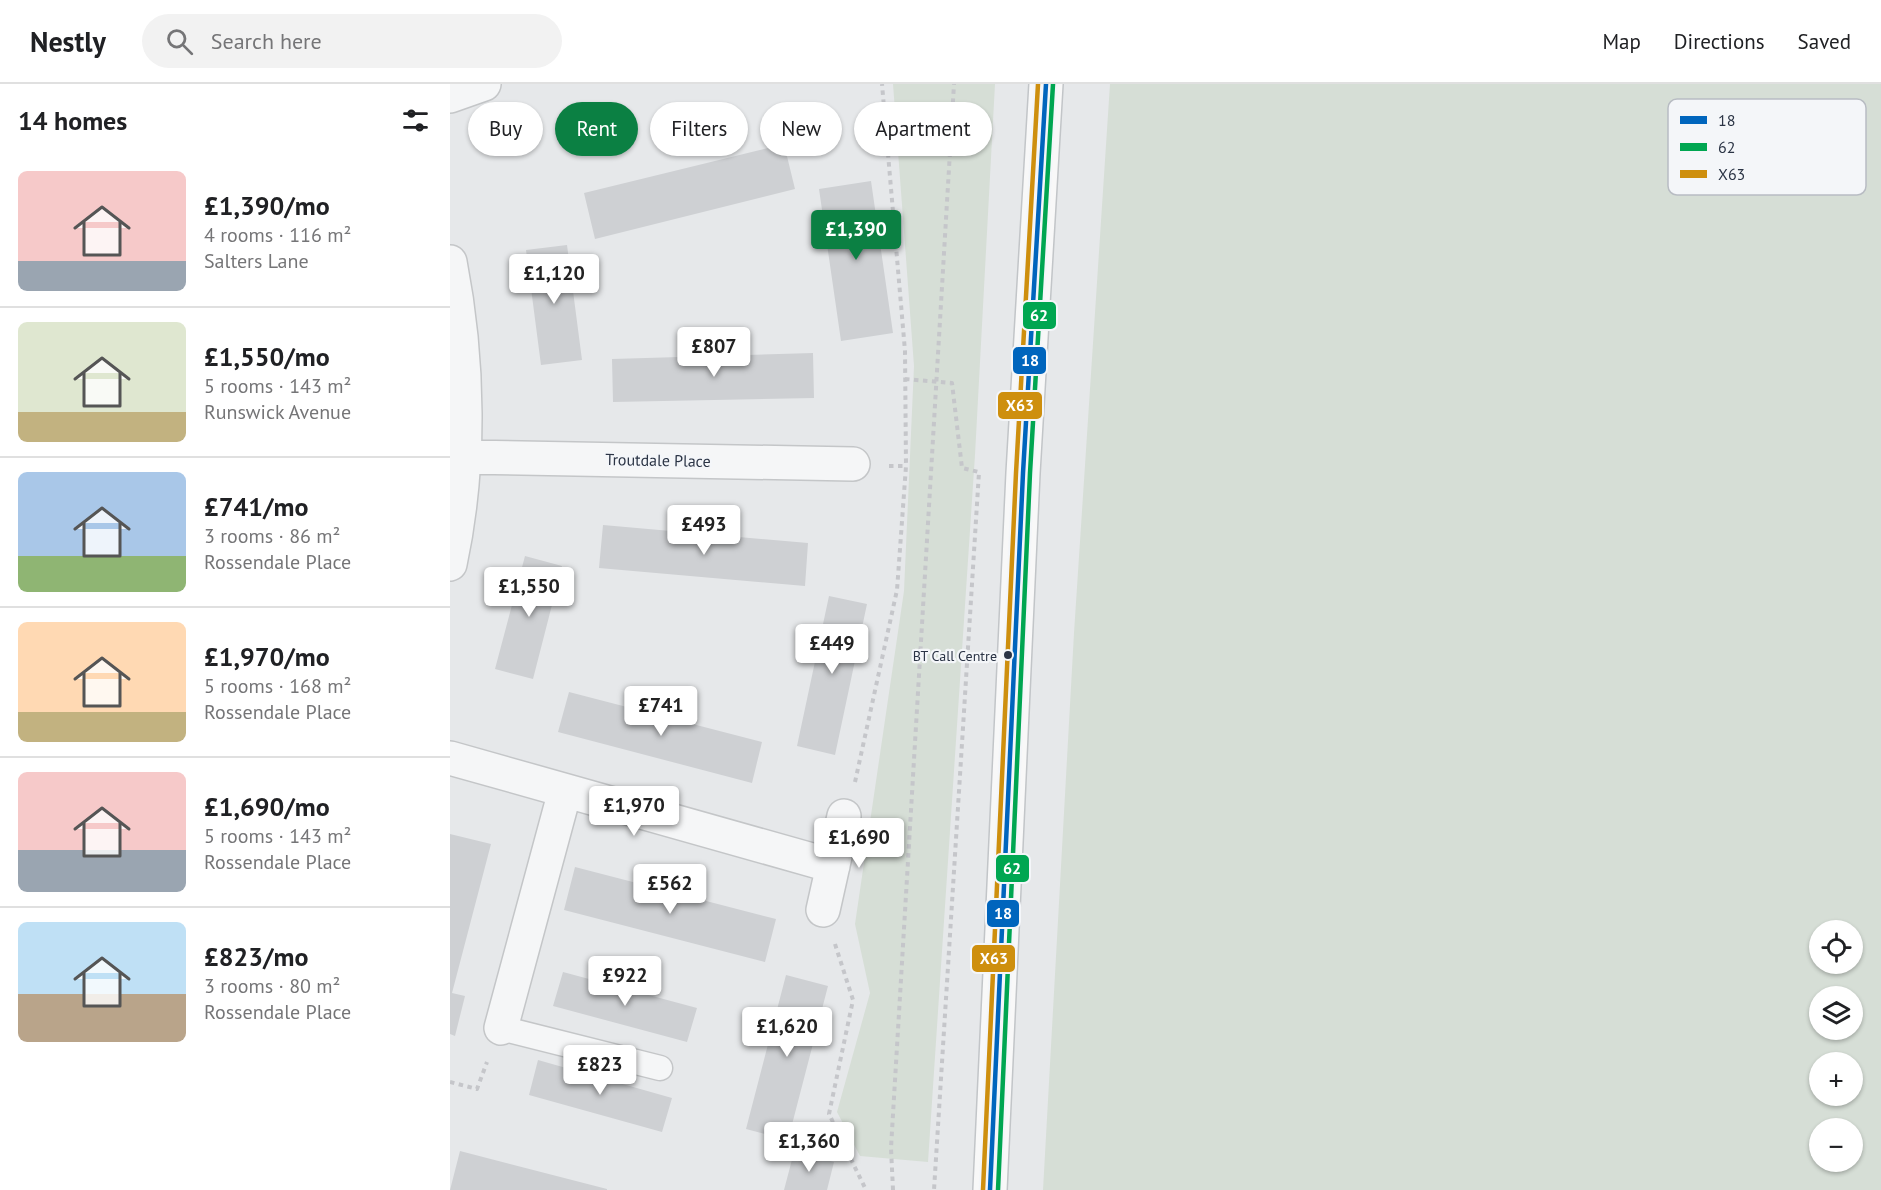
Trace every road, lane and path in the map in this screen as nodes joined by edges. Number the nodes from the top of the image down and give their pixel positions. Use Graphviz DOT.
graph roads {
  1 [pos="484,84"];
  2 [pos="882,84"];
  3 [pos="954,84"];
  4 [pos="1046,84"];
  5 [pos="450,96"];
  6 [pos="884,102"];
  7 [pos="450,262"];
  8 [pos="905,379"];
  9 [pos="935,383"];
  10 [pos="463,457"];
  11 [pos="853,464"];
  12 [pos="450,564"];
  13 [pos="450,758"];
  14 [pos="565,791"];
  15 [pos="844,816"];
  16 [pos="833,866"];
  17 [pos="823,910"];
  18 [pos="501,1028"];
  19 [pos="660,1068"];
  20 [pos="450,1082"];
  21 [pos="866,1190"];
  22 [pos="893,1190"];
  23 [pos="934,1190"];
  24 [pos="990,1190"];
  1 -- 5 [label="street"];
  2 -- 6 [label="path"];
  3 -- 9 [label="path"];
  4 -- 24 [label="main road"];
  7 -- 10 [label="street"];
  8 -- 9 [label="path"];
  9 -- 22 [label="path"];
  9 -- 23 [label="path"];
  10 -- 11 [label="street, Troutdale Place"];
  10 -- 12 [label="street"];
  13 -- 14 [label="street"];
  14 -- 16 [label="street"];
  14 -- 18 [label="street"];
  15 -- 16 [label="street"];
  16 -- 17 [label="street"];
  17 -- 21 [label="path"];
  18 -- 19 [label="lane"];
  18 -- 20 [label="path"];
}
